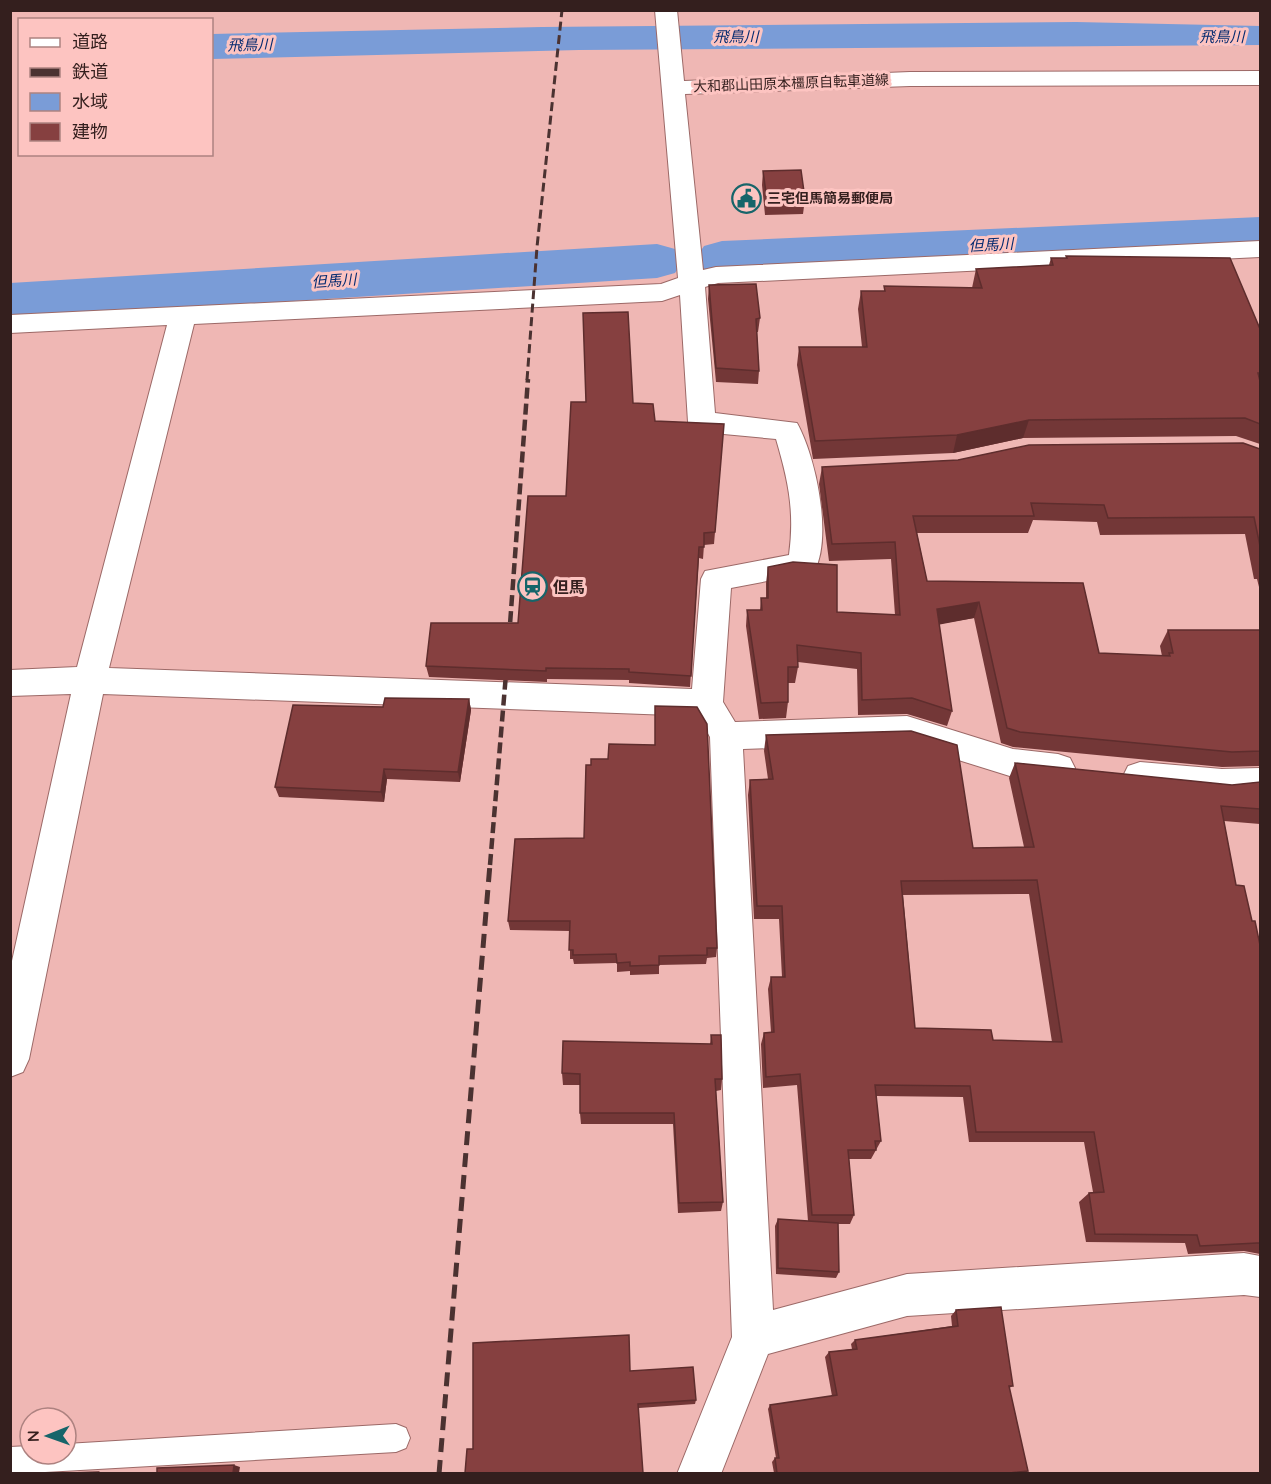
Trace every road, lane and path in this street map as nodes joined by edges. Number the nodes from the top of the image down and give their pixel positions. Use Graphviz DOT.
graph roads {
  1 [pos="666,10"];
  2 [pos="1260,78"];
  3 [pos="672,83"];
  4 [pos="1260,249"];
  5 [pos="691,282"];
  6 [pos="182,317"];
  7 [pos="10,324"];
  8 [pos="90,680"];
  9 [pos="10,683"];
  10 [pos="707,703"];
  11 [pos="726,736"];
  12 [pos="1260,782"];
  13 [pos="10,1059"];
  14 [pos="1260,1276"];
  15 [pos="753,1337"];
  16 [pos="396,1437"];
  17 [pos="10,1461"];
  18 [pos="699,1473"];
  1 -- 3 [label="street"];
  2 -- 3 [label="street, 大和郡山田原本橿原自転車道線"];
  3 -- 5 [label="street, 大和郡山田原本橿原自転車道線"];
  4 -- 5 [label="street"];
  5 -- 6 [label="street"];
  5 -- 10 [label="street, 大和郡山田原本橿原自転車道線"];
  6 -- 7 [label="street"];
  6 -- 8 [label="street"];
  8 -- 9 [label="street"];
  8 -- 10 [label="street"];
  8 -- 13 [label="street"];
  10 -- 11 [label="street"];
  11 -- 12 [label="street"];
  11 -- 15 [label="street"];
  14 -- 15 [label="street"];
  15 -- 18 [label="street"];
  16 -- 17 [label="lane"];
}
